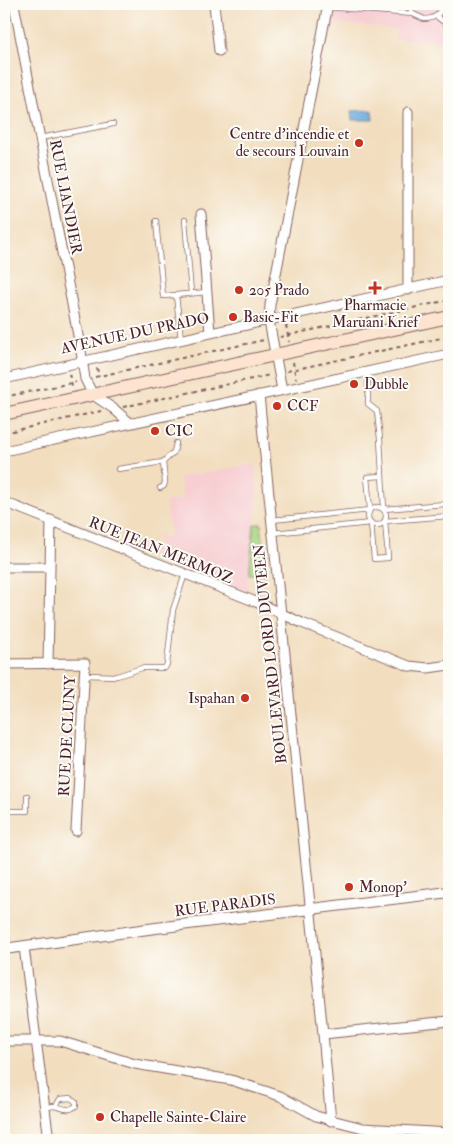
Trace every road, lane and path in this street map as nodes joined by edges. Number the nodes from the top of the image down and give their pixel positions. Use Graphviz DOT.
graph roads {
  1 [pos="14,4"];
  2 [pos="214,4"];
  3 [pos="408,4"];
  4 [pos="444,4"];
  5 [pos="328,5"];
  6 [pos="413,14"];
  7 [pos="436,16"];
  8 [pos="449,26"];
  9 [pos="219,51"];
  10 [pos="408,112"];
  11 [pos="113,124"];
  12 [pos="40,138"];
  13 [pos="201,214"];
  14 [pos="185,220"];
  15 [pos="156,221"];
  16 [pos="449,280"];
  17 [pos="408,290"];
  18 [pos="207,292"];
  19 [pos="192,294"];
  20 [pos="176,295"];
  21 [pos="449,300"];
  22 [pos="449,317"];
  23 [pos="269,321"];
  24 [pos="210,333"];
  25 [pos="449,337"];
  26 [pos="272,338"];
  27 [pos="181,340"];
  28 [pos="276,354"];
  29 [pos="449,354"];
  30 [pos="83,360"];
  31 [pos="368,372"];
  32 [pos="279,373"];
  33 [pos="4,379"];
  34 [pos="85,380"];
  35 [pos="282,390"];
  36 [pos="93,394"];
  37 [pos="259,395"];
  38 [pos="4,397"];
  39 [pos="114,408"];
  40 [pos="4,414"];
  41 [pos="130,423"];
  42 [pos="4,433"];
  43 [pos="176,443"];
  44 [pos="4,450"];
  45 [pos="163,462"];
  46 [pos="118,469"];
  47 [pos="382,476"];
  48 [pos="160,488"];
  49 [pos="4,502"];
  50 [pos="449,502"];
  51 [pos="370,509"];
  52 [pos="384,509"];
  53 [pos="449,516"];
  54 [pos="51,520"];
  55 [pos="270,520"];
  56 [pos="385,521"];
  57 [pos="371,523"];
  58 [pos="272,533"];
  59 [pos="4,567"];
  60 [pos="50,567"];
  61 [pos="185,574"];
  62 [pos="280,613"];
  63 [pos="4,664"];
  64 [pos="48,664"];
  65 [pos="449,665"];
  66 [pos="84,675"];
  67 [pos="27,796"];
  68 [pos="4,811"];
  69 [pos="76,831"];
  70 [pos="449,892"];
  71 [pos="310,910"];
  72 [pos="24,946"];
  73 [pos="4,949"];
  74 [pos="449,1021"];
  75 [pos="323,1034"];
  76 [pos="37,1040"];
  77 [pos="4,1041"];
  78 [pos="56,1106"];
  79 [pos="45,1108"];
  80 [pos="331,1121"];
  81 [pos="378,1129"];
  82 [pos="449,1133"];
  83 [pos="49,1140"];
  84 [pos="376,1140"];
  1 -- 12 [label="street, RUE LIANDIER"];
  2 -- 9 [label="street"];
  3 -- 6 [label="lane"];
  4 -- 7 [label="lane"];
  5 -- 6 [label="lane"];
  5 -- 23 [label="street"];
  6 -- 7 [label="lane"];
  7 -- 8 [label="lane"];
  10 -- 17 [label="street"];
  11 -- 12 [label="lane"];
  12 -- 30 [label="street, RUE LIANDIER"];
  13 -- 18 [label="street"];
  14 -- 19 [label="lane"];
  15 -- 20 [label="lane"];
  16 -- 17 [label="street, AVENUE DU PRADO"];
  17 -- 23 [label="street, AVENUE DU PRADO"];
  18 -- 19 [label="lane"];
  18 -- 24 [label="street"];
  19 -- 20 [label="lane"];
  20 -- 27 [label="lane"];
  21 -- 26 [label="path"];
  22 -- 28 [label="main road"];
  23 -- 24 [label="street, AVENUE DU PRADO"];
  23 -- 26 [label="street"];
  24 -- 27 [label="street, AVENUE DU PRADO"];
  25 -- 32 [label="path"];
  26 -- 28 [label="street"];
  26 -- 34 [label="path"];
  27 -- 30 [label="street, AVENUE DU PRADO"];
  28 -- 32 [label="street"];
  28 -- 36 [label="main road"];
  29 -- 31 [label="street"];
  30 -- 33 [label="street, AVENUE DU PRADO"];
  30 -- 34 [label="street, RUE LIANDIER"];
  31 -- 35 [label="street"];
  31 -- 47 [label="lane"];
  32 -- 35 [label="street"];
  32 -- 39 [label="path"];
  34 -- 36 [label="street, RUE LIANDIER"];
  34 -- 38 [label="path"];
  35 -- 37 [label="street"];
  36 -- 39 [label="street"];
  36 -- 40 [label="main road"];
  37 -- 41 [label="street"];
  37 -- 55 [label="street, BOULEVARD LORD DUVEEN"];
  39 -- 41 [label="street"];
  39 -- 42 [label="path"];
  41 -- 44 [label="street"];
  43 -- 45 [label="lane"];
  45 -- 46 [label="lane"];
  45 -- 48 [label="lane"];
  47 -- 51 [label="lane"];
  47 -- 52 [label="lane"];
  49 -- 54 [label="street, RUE JEAN MERMOZ"];
  50 -- 52 [label="lane"];
  51 -- 52 [label="lane"];
  51 -- 55 [label="lane"];
  51 -- 57 [label="lane"];
  52 -- 56 [label="lane"];
  53 -- 56 [label="lane"];
  54 -- 60 [label="street"];
  54 -- 61 [label="street, RUE JEAN MERMOZ"];
  55 -- 58 [label="street, BOULEVARD LORD DUVEEN"];
  56 -- 57 [label="lane"];
  56 -- 57 [label="lane"];
  57 -- 58 [label="lane"];
  58 -- 62 [label="street, BOULEVARD LORD DUVEEN"];
  59 -- 60 [label="street"];
  60 -- 64 [label="street"];
  61 -- 62 [label="street, RUE JEAN MERMOZ"];
  61 -- 66 [label="lane"];
  62 -- 65 [label="street, RUE JEAN MERMOZ"];
  62 -- 71 [label="street, BOULEVARD LORD DUVEEN"];
  63 -- 64 [label="street, RUE DE CLUNY"];
  64 -- 66 [label="street, RUE DE CLUNY"];
  66 -- 69 [label="street, RUE DE CLUNY"];
  67 -- 68 [label="lane"];
  70 -- 71 [label="street, RUE PARADIS"];
  71 -- 72 [label="street, RUE PARADIS"];
  71 -- 75 [label="street, BOULEVARD LORD DUVEEN"];
  72 -- 73 [label="street, RUE PARADIS"];
  72 -- 76 [label="street"];
  74 -- 75 [label="street"];
  75 -- 80 [label="street, BOULEVARD LORD DUVEEN"];
  76 -- 77 [label="street"];
  76 -- 79 [label="street"];
  76 -- 80 [label="street"];
  78 -- 79 [label="lane"];
  79 -- 83 [label="street"];
  80 -- 81 [label="street"];
  81 -- 82 [label="street"];
  81 -- 84 [label="lane"];
}
